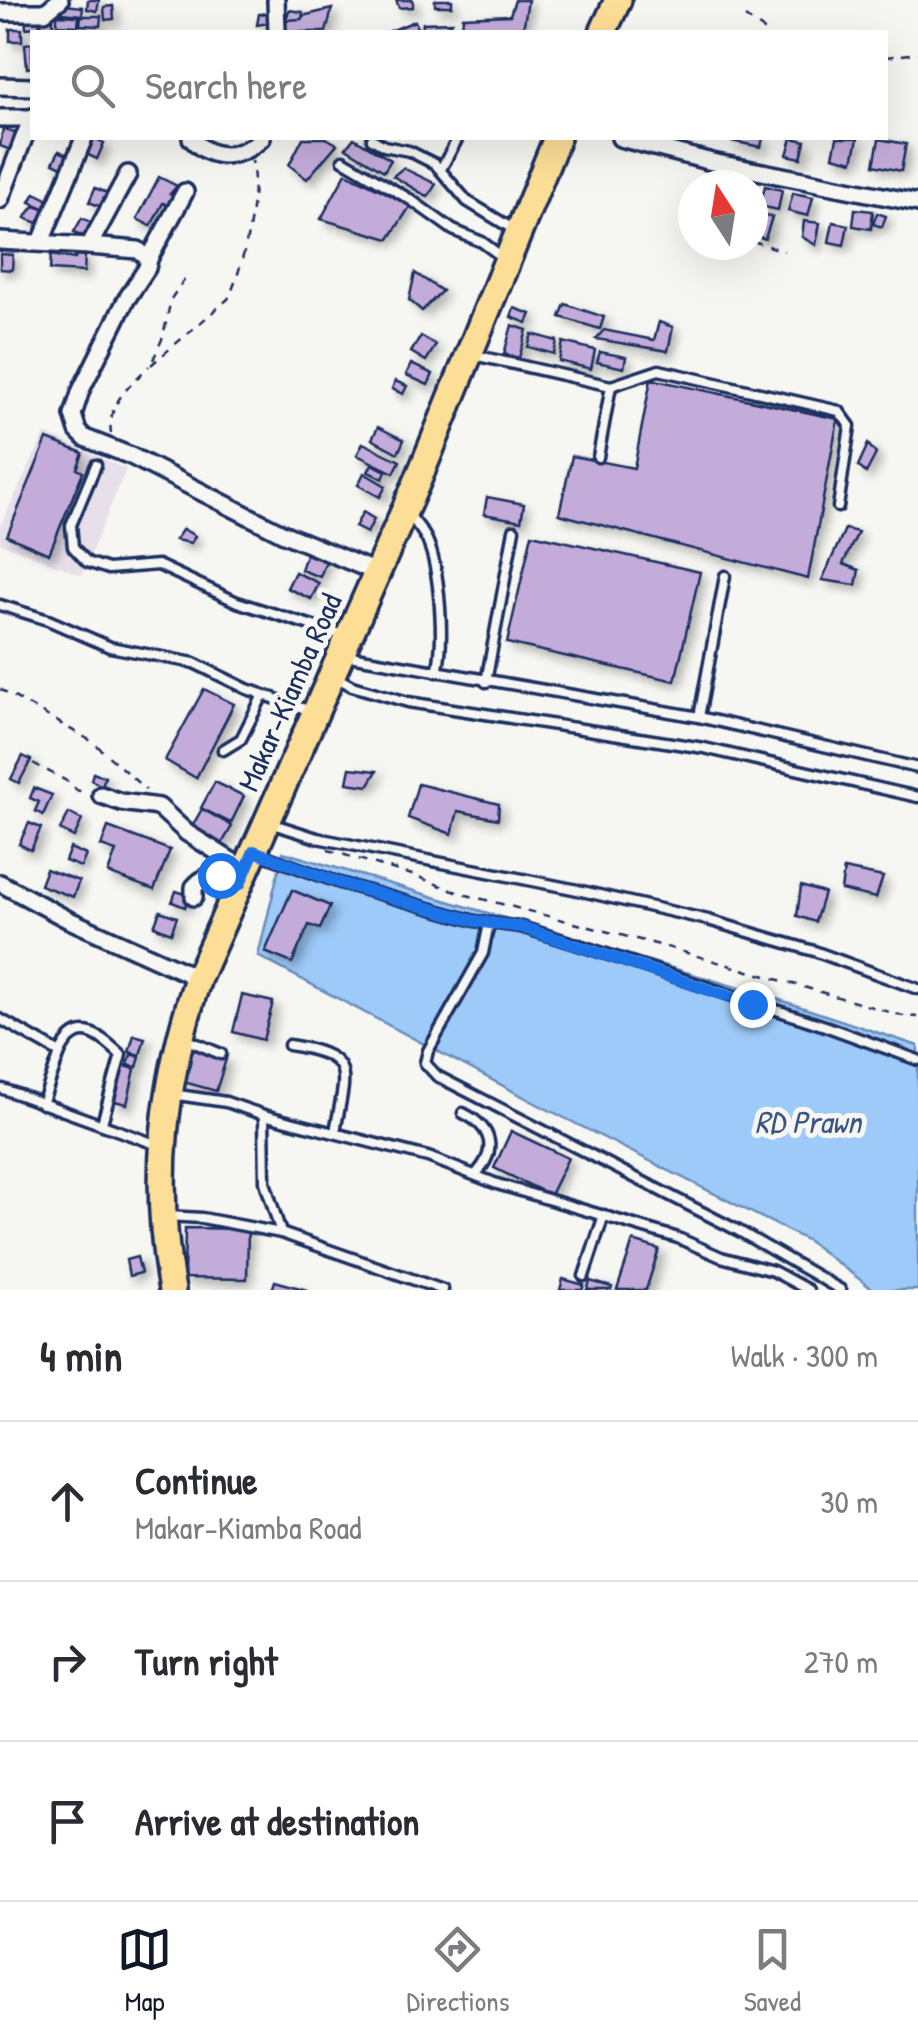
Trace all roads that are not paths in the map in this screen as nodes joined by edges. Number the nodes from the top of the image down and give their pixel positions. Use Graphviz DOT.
graph roads {
  1 [pos="60,0"];
  2 [pos="276,0"];
  3 [pos="618,0"];
  4 [pos="0,12"];
  5 [pos="278,30"];
  6 [pos="605,30"];
  7 [pos="0,86"];
  8 [pos="30,87"];
  9 [pos="0,118"];
  10 [pos="30,118"];
  11 [pos="30,123"];
  12 [pos="83,140"];
  13 [pos="194,140"];
  14 [pos="260,140"];
  15 [pos="374,140"];
  16 [pos="457,140"];
  17 [pos="556,140"];
  18 [pos="628,140"];
  19 [pos="343,160"];
  20 [pos="441,170"];
  21 [pos="128,174"];
  22 [pos="185,192"];
  23 [pos="0,200"];
  24 [pos="918,203"];
  25 [pos="519,232"];
  26 [pos="0,242"];
  27 [pos="41,242"];
  28 [pos="89,246"];
  29 [pos="149,259"];
  30 [pos="507,260"];
  31 [pos="469,354"];
  32 [pos="610,386"];
  33 [pos="598,457"];
  34 [pos="96,465"];
  35 [pos="838,507"];
  36 [pos="405,511"];
  37 [pos="514,530"];
  38 [pos="378,573"];
  39 [pos="725,576"];
  40 [pos="0,605"];
  41 [pos="341,656"];
  42 [pos="437,672"];
  43 [pos="486,682"];
  44 [pos="264,695"];
  45 [pos="316,713"];
  46 [pos="699,717"];
  47 [pos="223,750"];
  48 [pos="918,768"];
  49 [pos="101,795"];
  50 [pos="918,797"];
  51 [pos="267,822"];
  52 [pos="247,868"];
  53 [pos="0,883"];
  54 [pos="194,897"];
  55 [pos="490,923"];
  56 [pos="198,978"];
  57 [pos="918,989"];
  58 [pos="0,1019"];
  59 [pos="179,1037"];
  60 [pos="289,1045"];
  61 [pos="60,1052"];
  62 [pos="221,1054"];
  63 [pos="918,1060"];
  64 [pos="3,1089"];
  65 [pos="167,1094"];
  66 [pos="42,1104"];
  67 [pos="463,1113"];
  68 [pos="264,1115"];
  69 [pos="102,1123"];
  70 [pos="335,1132"];
  71 [pos="162,1146"];
  72 [pos="475,1176"];
  73 [pos="604,1215"];
  74 [pos="162,1216"];
  75 [pos="281,1234"];
  76 [pos="584,1276"];
  77 [pos="426,1287"];
  78 [pos="172,1290"];
  79 [pos="443,1290"];
  80 [pos="808,1290"];
  81 [pos="841,1290"];
  1 -- 4 [label="street"];
  2 -- 5 [label="street"];
  3 -- 6 [label="main road"];
  7 -- 8 [label="street"];
  9 -- 10 [label="street"];
  11 -- 23 [label="street"];
  12 -- 27 [label="street"];
  13 -- 14 [label="street"];
  15 -- 20 [label="lane"];
  16 -- 20 [label="lane"];
  17 -- 25 [label="main road, Makar-Kiamba Road"];
  18 -- 24 [label="street"];
  19 -- 30 [label="lane"];
  20 -- 25 [label="lane"];
  21 -- 28 [label="street"];
  22 -- 29 [label="street"];
  25 -- 30 [label="main road, Makar-Kiamba Road"];
  26 -- 27 [label="street"];
  27 -- 28 [label="street"];
  28 -- 29 [label="street"];
  29 -- 38 [label="street"];
  30 -- 31 [label="main road, Makar-Kiamba Road"];
  31 -- 32 [label="lane"];
  31 -- 36 [label="main road, Makar-Kiamba Road"];
  32 -- 33 [label="lane"];
  32 -- 35 [label="lane"];
  34 -- 41 [label="lane"];
  36 -- 38 [label="main road, Makar-Kiamba Road"];
  36 -- 42 [label="lane"];
  37 -- 43 [label="lane"];
  38 -- 41 [label="main road, Makar-Kiamba Road"];
  39 -- 46 [label="lane"];
  40 -- 44 [label="lane"];
  41 -- 42 [label="lane"];
  41 -- 45 [label="main road, Makar-Kiamba Road"];
  41 -- 50 [label="lane"];
  42 -- 43 [label="lane"];
  43 -- 46 [label="lane"];
  44 -- 45 [label="lane"];
  44 -- 47 [label="lane"];
  45 -- 51 [label="main road, Makar-Kiamba Road"];
  46 -- 48 [label="lane"];
  49 -- 52 [label="street"];
  51 -- 52 [label="main road, Makar-Kiamba Road"];
  51 -- 57 [label="lane"];
  52 -- 54 [label="street"];
  52 -- 55 [label="lane"];
  52 -- 56 [label="main road, Makar-Kiamba Road"];
  53 -- 56 [label="street"];
  55 -- 63 [label="lane"];
  55 -- 81 [label="lane"];
  56 -- 59 [label="main road, Makar-Kiamba Road"];
  58 -- 61 [label="lane"];
  59 -- 62 [label="lane"];
  59 -- 65 [label="main road, Makar-Kiamba Road"];
  60 -- 70 [label="lane"];
  61 -- 66 [label="lane"];
  61 -- 69 [label="lane"];
  64 -- 66 [label="lane"];
  65 -- 68 [label="lane"];
  65 -- 71 [label="main road, Makar-Kiamba Road"];
  66 -- 69 [label="lane"];
  67 -- 72 [label="lane"];
  68 -- 70 [label="lane"];
  68 -- 75 [label="lane"];
  69 -- 71 [label="lane"];
  70 -- 72 [label="lane"];
  71 -- 74 [label="main road, Makar-Kiamba Road"];
  72 -- 73 [label="lane"];
  73 -- 76 [label="lane"];
  73 -- 80 [label="lane"];
  74 -- 75 [label="lane"];
  74 -- 78 [label="main road, Makar-Kiamba Road"];
  75 -- 77 [label="lane"];
  77 -- 79 [label="lane"];
}
